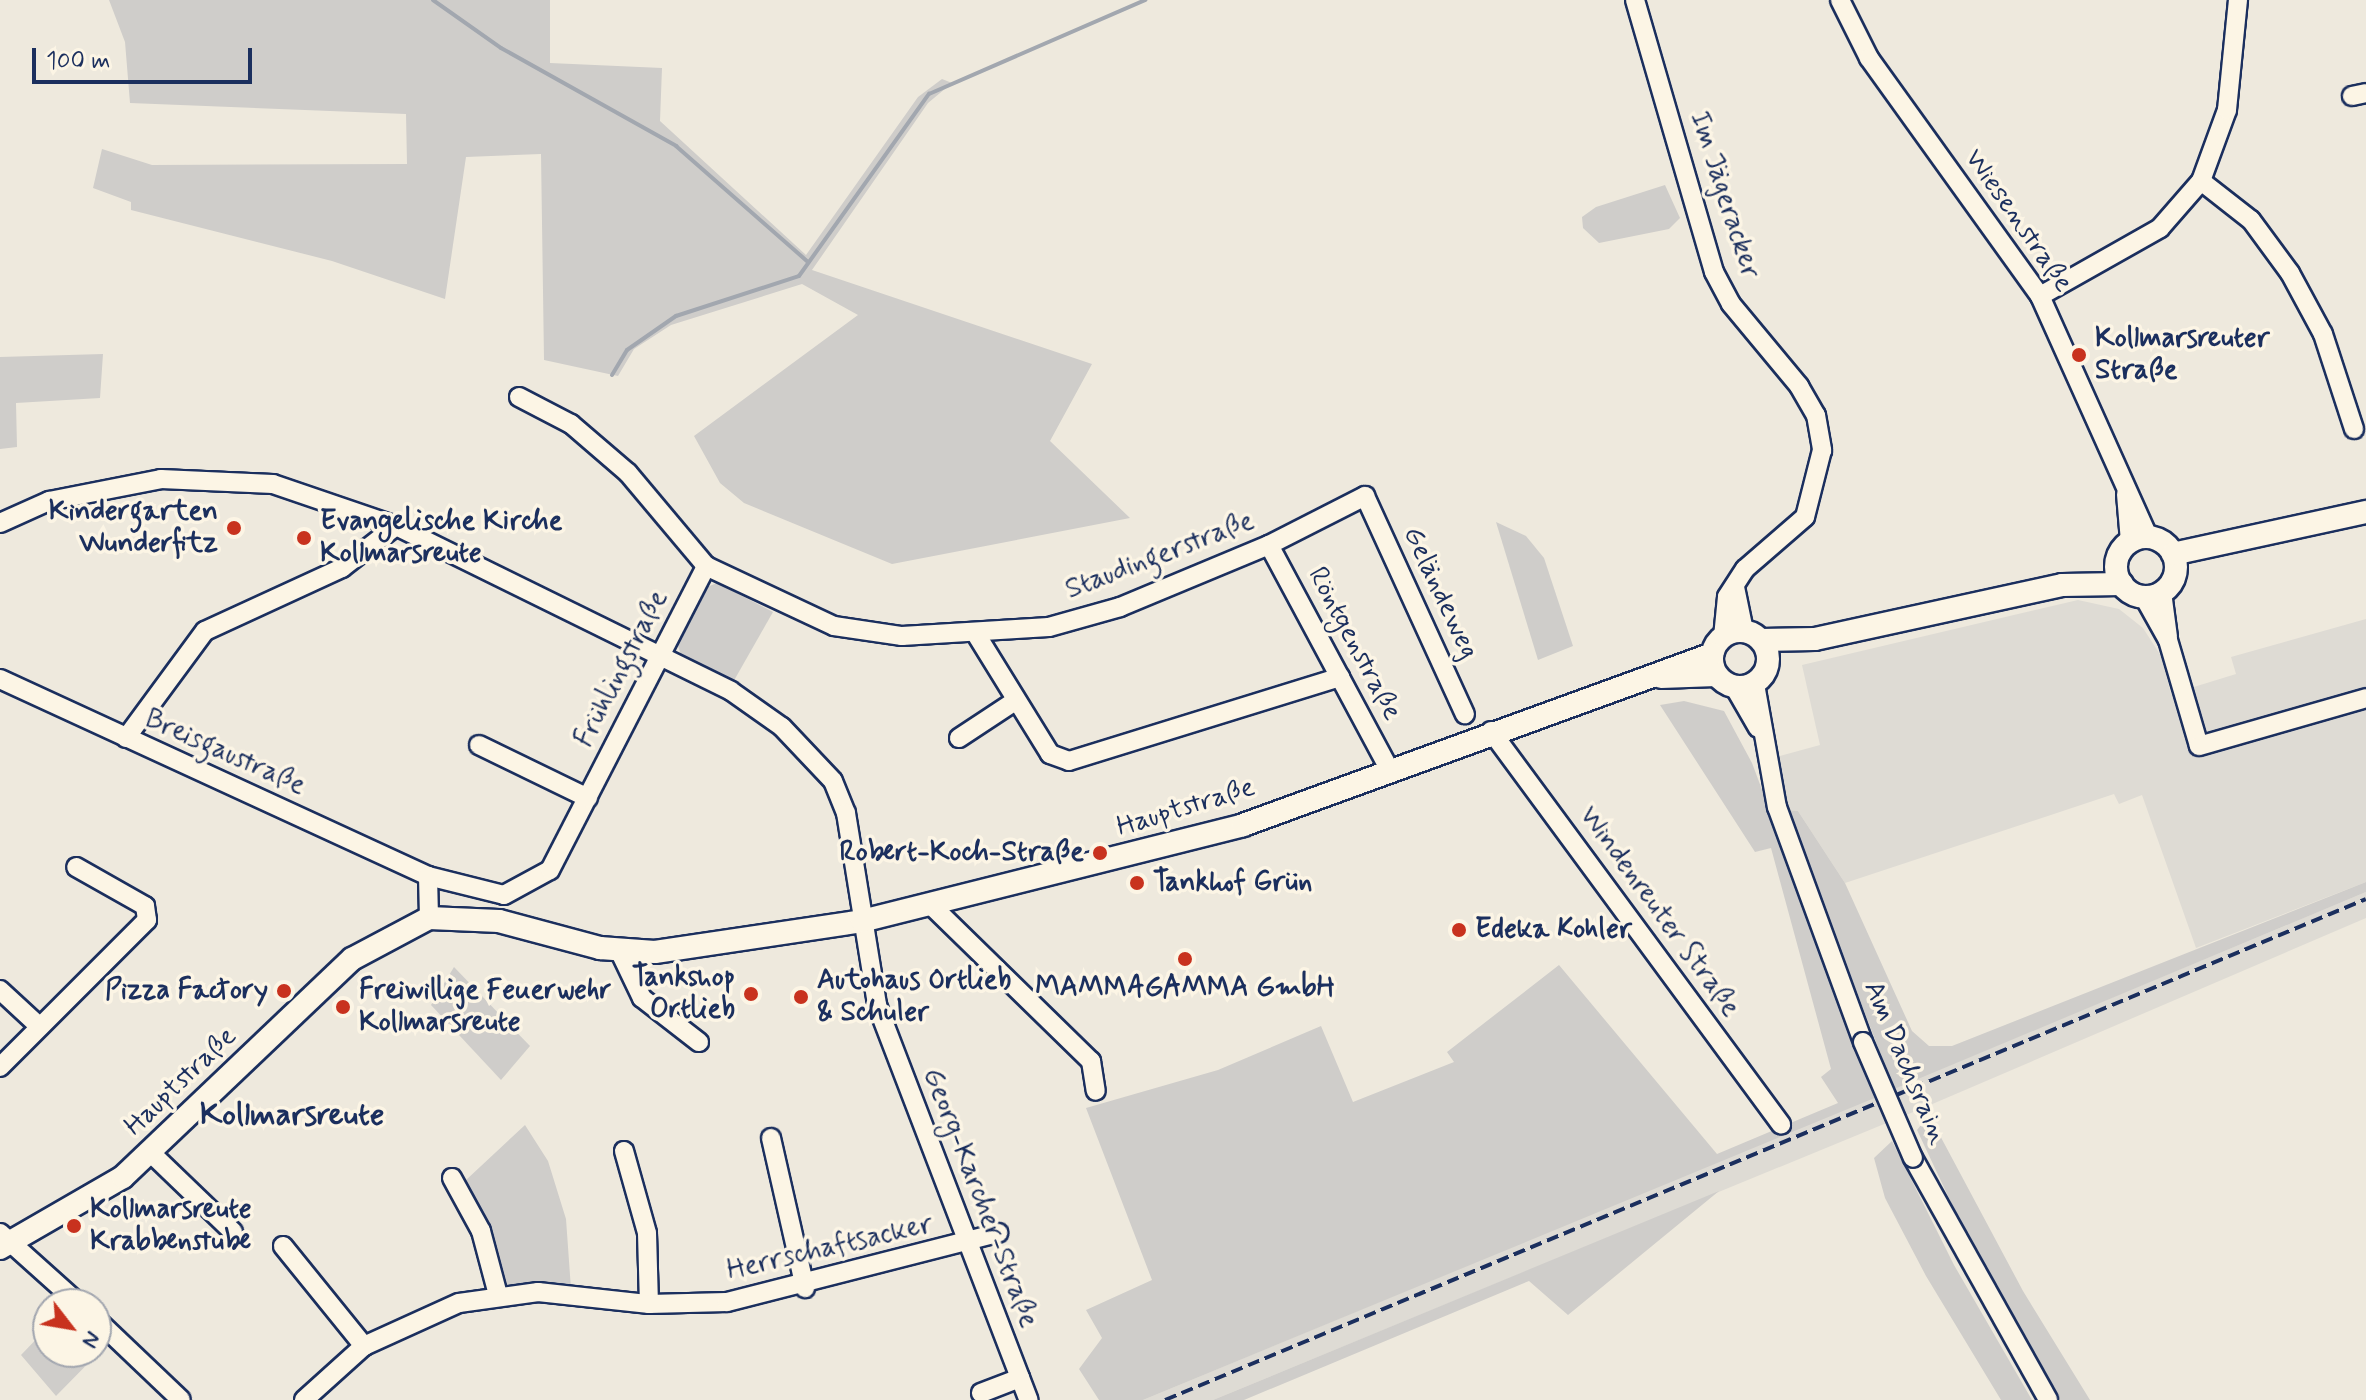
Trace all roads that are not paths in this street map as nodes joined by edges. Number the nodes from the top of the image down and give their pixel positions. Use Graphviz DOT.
graph roads {
  1 [pos="1635,0"];
  2 [pos="1840,0"];
  3 [pos="2238,0"];
  4 [pos="2201,181"];
  5 [pos="2040,296"];
  6 [pos="519,397"];
  7 [pos="2354,429"];
  8 [pos="1365,496"];
  9 [pos="2366,512"];
  10 [pos="0,523"];
  11 [pos="396,526"];
  12 [pos="2139,540"];
  13 [pos="1269,545"];
  14 [pos="2174,561"];
  15 [pos="706,566"];
  16 [pos="2120,576"];
  17 [pos="2153,594"];
  18 [pos="976,634"];
  19 [pos="1815,639"];
  20 [pos="660,655"];
  21 [pos="1735,658"];
  22 [pos="1340,677"];
  23 [pos="0,679"];
  24 [pos="2366,698"];
  25 [pos="1012,703"];
  26 [pos="1465,714"];
  27 [pos="1491,731"];
  28 [pos="126,738"];
  29 [pos="959,738"];
  30 [pos="479,745"];
  31 [pos="1389,769"];
  32 [pos="588,798"];
  33 [pos="76,867"];
  34 [pos="428,876"];
  35 [pos="504,895"];
  36 [pos="933,907"];
  37 [pos="429,918"];
  38 [pos="499,921"];
  39 [pos="862,921"];
  40 [pos="619,950"];
  41 [pos="0,990"];
  42 [pos="40,1027"];
  43 [pos="699,1042"];
  44 [pos="0,1067"];
  45 [pos="1096,1091"];
  46 [pos="1781,1125"];
  47 [pos="771,1138"];
  48 [pos="624,1151"];
  49 [pos="151,1153"];
  50 [pos="452,1178"];
  51 [pos="233,1232"];
  52 [pos="998,1233"];
  53 [pos="4,1241"];
  54 [pos="968,1243"];
  55 [pos="283,1246"];
  56 [pos="60,1288"];
  57 [pos="805,1288"];
  58 [pos="498,1295"];
  59 [pos="649,1304"];
  60 [pos="112,1334"];
  61 [pos="364,1346"];
  62 [pos="1020,1378"];
  63 [pos="981,1393"];
  64 [pos="181,1400"];
  65 [pos="304,1400"];
  66 [pos="1029,1400"];
  67 [pos="2048,1400"];
  1 -- 21 [label="street, Im Jägeracker"];
  2 -- 5 [label="street, Wiesenstraße"];
  3 -- 4 [label="street"];
  4 -- 5 [label="street"];
  4 -- 7 [label="street"];
  5 -- 12 [label="street, Wiesenstraße"];
  6 -- 15 [label="street, Staudingerstraße"];
  8 -- 13 [label="street, Staudingerstraße"];
  8 -- 26 [label="street, Geländeweg"];
  9 -- 14 [label="main road"];
  10 -- 11 [label="street, Georg-Karcher-Straße"];
  11 -- 20 [label="street, Georg-Karcher-Straße"];
  11 -- 28 [label="street"];
  12 -- 14 [label="main road"];
  12 -- 16 [label="main road"];
  13 -- 18 [label="street, Staudingerstraße"];
  13 -- 22 [label="street, Röntgenstraße"];
  14 -- 17 [label="main road"];
  15 -- 18 [label="street, Staudingerstraße"];
  15 -- 20 [label="street, Frühlingstraße"];
  16 -- 17 [label="main road"];
  16 -- 19 [label="main road"];
  17 -- 24 [label="street"];
  18 -- 25 [label="street"];
  19 -- 21 [label="main road"];
  19 -- 21 [label="main road"];
  20 -- 32 [label="street, Frühlingstraße"];
  20 -- 39 [label="street, Georg-Karcher-Straße"];
  21 -- 27 [label="main road, Hauptstraße"];
  21 -- 67 [label="street, Am Dachsrain, bridge"];
  22 -- 25 [label="street"];
  22 -- 31 [label="street, Röntgenstraße"];
  23 -- 28 [label="street, Breisgaustraße"];
  25 -- 29 [label="street"];
  27 -- 31 [label="main road, Hauptstraße"];
  27 -- 46 [label="street, Windenreuter Straße"];
  28 -- 34 [label="street, Breisgaustraße"];
  30 -- 32 [label="street"];
  31 -- 36 [label="main road, Hauptstraße"];
  32 -- 35 [label="street, Frühlingstraße"];
  33 -- 42 [label="street"];
  34 -- 35 [label="street, Breisgaustraße"];
  34 -- 37 [label="street"];
  35 -- 38 [label="street"];
  36 -- 39 [label="main road, Hauptstraße"];
  36 -- 45 [label="street"];
  37 -- 38 [label="main road, Hauptstraße"];
  37 -- 49 [label="main road, Hauptstraße"];
  38 -- 40 [label="main road, Hauptstraße"];
  39 -- 40 [label="main road, Hauptstraße"];
  39 -- 54 [label="street, Georg-Karcher-Straße"];
  40 -- 43 [label="street"];
  41 -- 42 [label="street"];
  42 -- 44 [label="street"];
  47 -- 57 [label="street"];
  48 -- 59 [label="street"];
  49 -- 51 [label="street"];
  49 -- 53 [label="main road, Hauptstraße"];
  50 -- 58 [label="street"];
  52 -- 54 [label="street, Herrschaftsacker"];
  53 -- 56 [label="street"];
  54 -- 57 [label="street, Herrschaftsacker"];
  54 -- 62 [label="street, Georg-Karcher-Straße"];
  55 -- 61 [label="street"];
  57 -- 59 [label="street, Herrschaftsacker"];
  58 -- 59 [label="street, Herrschaftsacker"];
  58 -- 61 [label="street, Herrschaftsacker"];
  60 -- 64 [label="street"];
  61 -- 65 [label="street, Herrschaftsacker"];
  62 -- 63 [label="street"];
  62 -- 66 [label="street, Georg-Karcher-Straße"];
}
